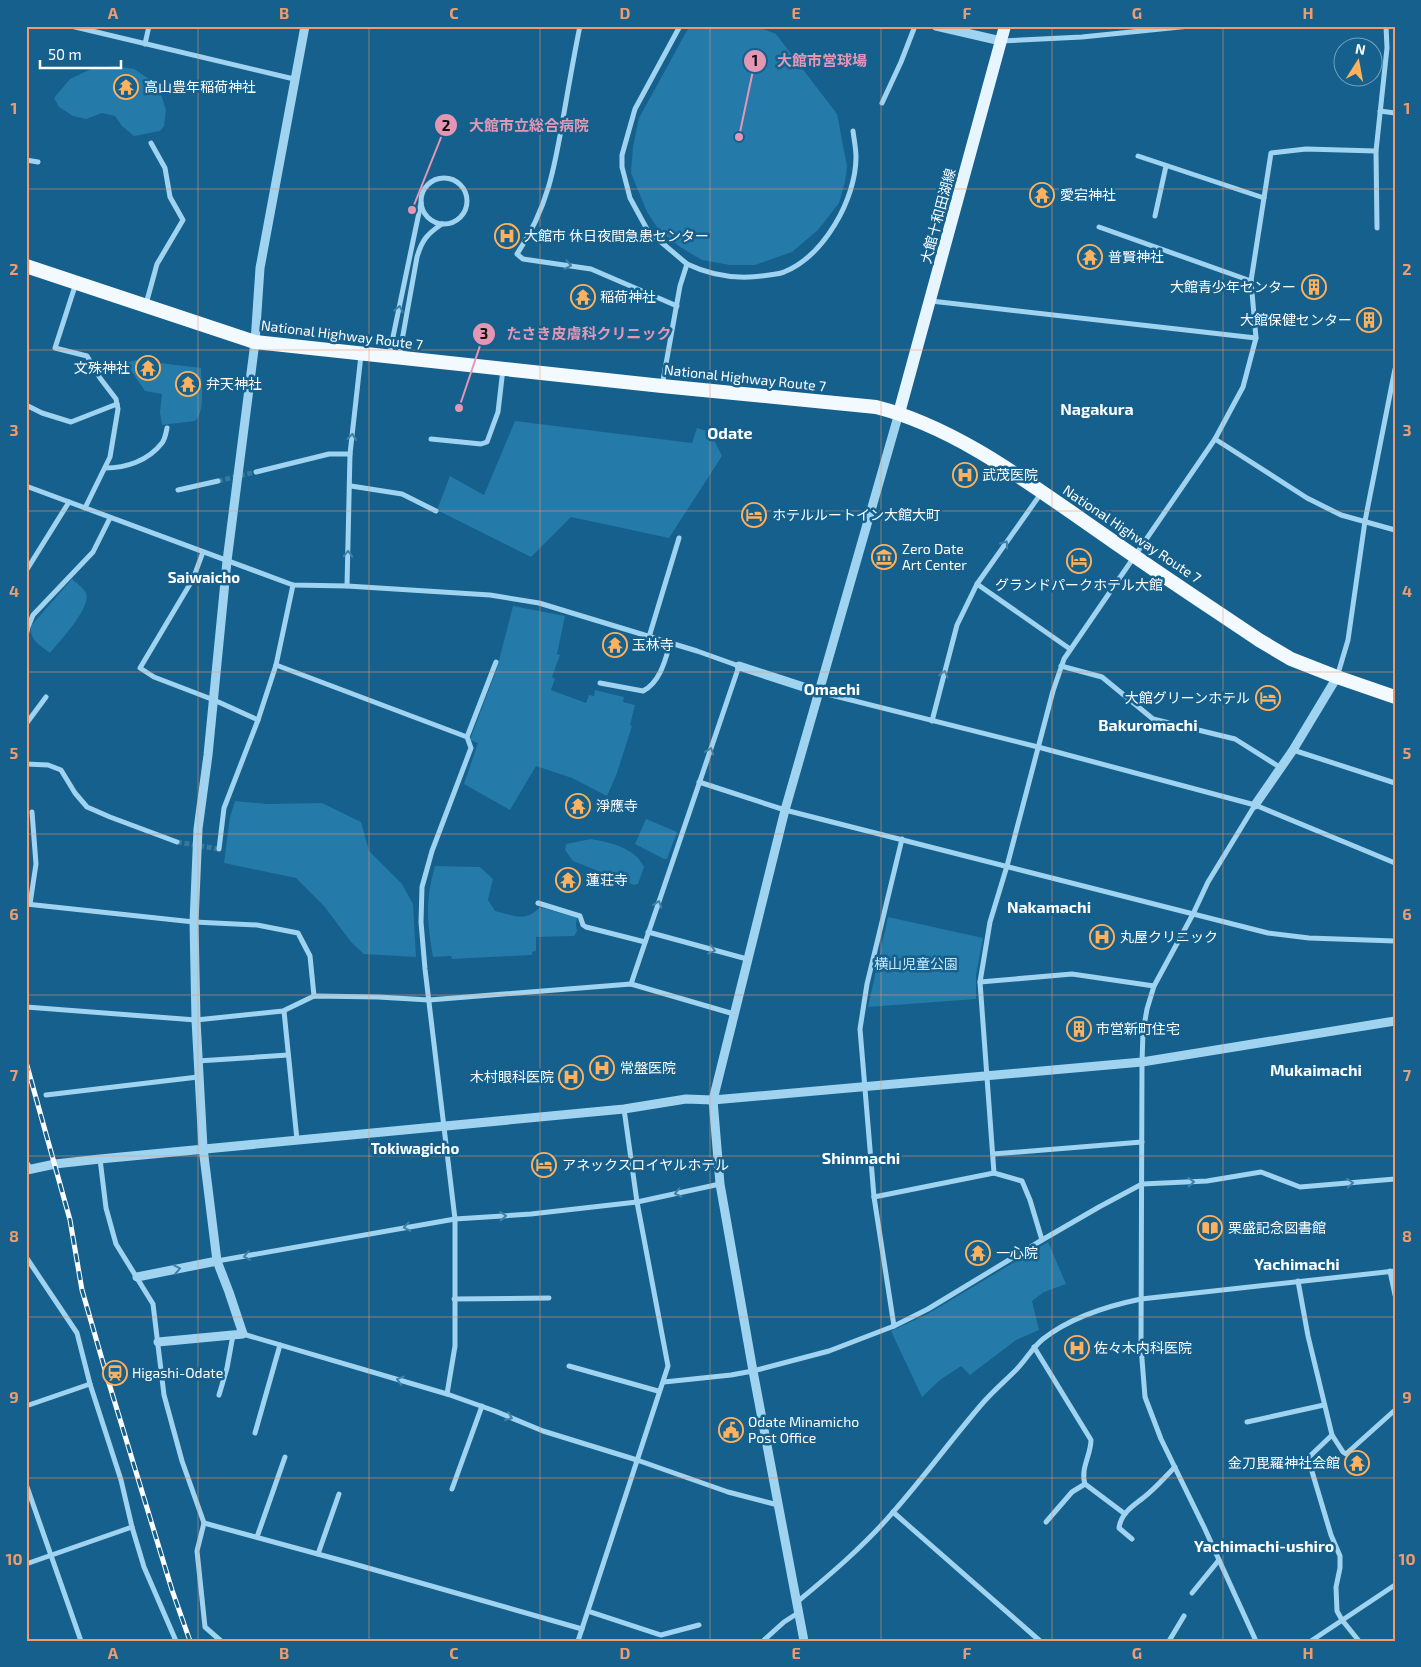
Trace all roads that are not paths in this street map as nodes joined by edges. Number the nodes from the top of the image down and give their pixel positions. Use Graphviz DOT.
graph roads {
  1 [pos="71,26"];
  2 [pos="148,26"];
  3 [pos="305,26"];
  4 [pos="580,26"];
  5 [pos="680,26"];
  6 [pos="915,26"];
  7 [pos="936,26"];
  8 [pos="1005,26"];
  9 [pos="1190,26"];
  10 [pos="1386,26"];
  11 [pos="1001,41"];
  12 [pos="145,44"];
  13 [pos="294,79"];
  14 [pos="882,103"];
  15 [pos="1380,112"];
  16 [pos="1395,112"];
  17 [pos="853,131"];
  18 [pos="151,143"];
  19 [pos="1376,151"];
  20 [pos="1138,156"];
  21 [pos="26,160"];
  22 [pos="38,162"];
  23 [pos="1166,166"];
  24 [pos="1264,198"];
  25 [pos="420,203"];
  26 [pos="1155,216"];
  27 [pos="442,224"];
  28 [pos="1099,227"];
  29 [pos="1377,228"];
  30 [pos="687,264"];
  31 [pos="26,266"];
  32 [pos="1252,281"];
  33 [pos="76,282"];
  34 [pos="930,301"];
  35 [pos="146,305"];
  36 [pos="677,306"];
  37 [pos="1256,338"];
  38 [pos="255,342"];
  39 [pos="361,354"];
  40 [pos="394,357"];
  41 [pos="503,369"];
  42 [pos="1395,369"];
  43 [pos="662,386"];
  44 [pos="117,404"];
  45 [pos="26,405"];
  46 [pos="899,413"];
  47 [pos="167,428"];
  48 [pos="430,439"];
  49 [pos="1215,439"];
  50 [pos="350,454"];
  51 [pos="105,468"];
  52 [pos="256,472"];
  53 [pos="218,481"];
  54 [pos="26,486"];
  55 [pos="350,486"];
  56 [pos="178,490"];
  57 [pos="1042,492"];
  58 [pos="69,502"];
  59 [pos="85,508"];
  60 [pos="436,511"];
  61 [pos="110,518"];
  62 [pos="1366,521"];
  63 [pos="1395,530"];
  64 [pos="679,538"];
  65 [pos="203,552"];
  66 [pos="1135,557"];
  67 [pos="227,561"];
  68 [pos="26,571"];
  69 [pos="977,584"];
  70 [pos="293,585"];
  71 [pos="347,586"];
  72 [pos="26,636"];
  73 [pos="649,637"];
  74 [pos="670,644"];
  75 [pos="1070,649"];
  76 [pos="496,662"];
  77 [pos="276,665"];
  78 [pos="739,666"];
  79 [pos="1061,666"];
  80 [pos="1336,677"];
  81 [pos="600,683"];
  82 [pos="819,692"];
  83 [pos="1395,697"];
  84 [pos="46,698"];
  85 [pos="214,700"];
  86 [pos="258,720"];
  87 [pos="932,721"];
  88 [pos="26,724"];
  89 [pos="467,737"];
  90 [pos="1038,747"];
  91 [pos="1293,750"];
  92 [pos="26,764"];
  93 [pos="1281,768"];
  94 [pos="699,782"];
  95 [pos="1395,783"];
  96 [pos="1255,805"];
  97 [pos="784,810"];
  98 [pos="32,812"];
  99 [pos="902,840"];
  100 [pos="176,842"];
  101 [pos="219,849"];
  102 [pos="1395,863"];
  103 [pos="1007,866"];
  104 [pos="538,903"];
  105 [pos="28,904"];
  106 [pos="1193,914"];
  107 [pos="194,922"];
  108 [pos="648,932"];
  109 [pos="1395,941"];
  110 [pos="645,942"];
  111 [pos="747,960"];
  112 [pos="980,982"];
  113 [pos="631,984"];
  114 [pos="1154,986"];
  115 [pos="314,996"];
  116 [pos="430,1000"];
  117 [pos="26,1006"];
  118 [pos="284,1011"];
  119 [pos="734,1014"];
  120 [pos="196,1020"];
  121 [pos="1395,1021"];
  122 [pos="288,1055"];
  123 [pos="198,1061"];
  124 [pos="1142,1062"];
  125 [pos="986,1076"];
  126 [pos="198,1077"];
  127 [pos="864,1086"];
  128 [pos="46,1095"];
  129 [pos="713,1100"];
  130 [pos="624,1109"];
  131 [pos="443,1127"];
  132 [pos="297,1140"];
  133 [pos="1142,1142"];
  134 [pos="203,1148"];
  135 [pos="993,1154"];
  136 [pos="100,1159"];
  137 [pos="26,1166"];
  138 [pos="26,1170"];
  139 [pos="994,1173"];
  140 [pos="1395,1179"];
  141 [pos="720,1184"];
  142 [pos="1142,1184"];
  143 [pos="26,1196"];
  144 [pos="874,1197"];
  145 [pos="637,1202"];
  146 [pos="455,1219"];
  147 [pos="1042,1240"];
  148 [pos="26,1257"];
  149 [pos="217,1262"];
  150 [pos="1393,1271"];
  151 [pos="137,1277"];
  152 [pos="1298,1281"];
  153 [pos="1395,1295"];
  154 [pos="549,1298"];
  155 [pos="1141,1298"];
  156 [pos="454,1299"];
  157 [pos="894,1326"];
  158 [pos="243,1334"];
  159 [pos="233,1335"];
  160 [pos="158,1342"];
  161 [pos="280,1345"];
  162 [pos="1034,1347"];
  163 [pos="569,1366"];
  164 [pos="753,1371"];
  165 [pos="664,1382"];
  166 [pos="90,1384"];
  167 [pos="658,1391"];
  168 [pos="447,1394"];
  169 [pos="219,1395"];
  170 [pos="1324,1405"];
  171 [pos="26,1406"];
  172 [pos="482,1406"];
  173 [pos="1395,1410"];
  174 [pos="1247,1422"];
  175 [pos="255,1433"];
  176 [pos="1332,1435"];
  177 [pos="285,1457"];
  178 [pos="637,1460"];
  179 [pos="1175,1467"];
  180 [pos="26,1484"];
  181 [pos="1085,1484"];
  182 [pos="452,1489"];
  183 [pos="339,1494"];
  184 [pos="778,1505"];
  185 [pos="894,1512"];
  186 [pos="1125,1514"];
  187 [pos="1046,1522"];
  188 [pos="204,1523"];
  189 [pos="132,1527"];
  190 [pos="256,1537"];
  191 [pos="1132,1539"];
  192 [pos="318,1554"];
  193 [pos="51,1555"];
  194 [pos="1219,1560"];
  195 [pos="26,1564"];
  196 [pos="1395,1585"];
  197 [pos="1192,1593"];
  198 [pos="797,1602"];
  199 [pos="588,1611"];
  200 [pos="798,1614"];
  201 [pos="1184,1616"];
  202 [pos="1342,1620"];
  203 [pos="699,1625"];
  204 [pos="582,1630"];
  205 [pos="81,1641"];
  206 [pos="176,1641"];
  207 [pos="221,1641"];
  208 [pos="578,1641"];
  209 [pos="762,1641"];
  210 [pos="804,1641"];
  211 [pos="1040,1641"];
  212 [pos="1169,1641"];
  213 [pos="1256,1641"];
  214 [pos="1311,1641"];
  215 [pos="1358,1641"];
  1 -- 12 [label="street"];
  2 -- 12 [label="street"];
  3 -- 13 [label="street"];
  4 -- 36 [label="street, one-way"];
  5 -- 30 [label="street"];
  6 -- 14 [label="street"];
  7 -- 11 [label="street"];
  8 -- 11 [label="main road, 大館十和田湖線"];
  9 -- 11 [label="street"];
  10 -- 15 [label="street"];
  11 -- 34 [label="main road, 大館十和田湖線"];
  12 -- 13 [label="street"];
  13 -- 38 [label="street"];
  15 -- 16 [label="street"];
  15 -- 19 [label="street"];
  17 -- 30 [label="street"];
  18 -- 35 [label="street"];
  19 -- 24 [label="street"];
  19 -- 29 [label="street"];
  20 -- 23 [label="street"];
  21 -- 22 [label="street"];
  23 -- 24 [label="street"];
  23 -- 26 [label="street"];
  24 -- 32 [label="street"];
  25 -- 27 [label="street"];
  25 -- 27 [label="street"];
  40 -- 25 [label="street, one-way"];
  27 -- 40 [label="street"];
  28 -- 32 [label="street"];
  30 -- 36 [label="street"];
  31 -- 33 [label="highway, National Highway Route 7"];
  32 -- 37 [label="street"];
  33 -- 35 [label="highway, National Highway Route 7"];
  33 -- 44 [label="street"];
  34 -- 37 [label="street"];
  34 -- 46 [label="main road, 大館十和田湖線"];
  35 -- 38 [label="highway, National Highway Route 7"];
  36 -- 43 [label="street"];
  37 -- 49 [label="street"];
  38 -- 39 [label="highway, National Highway Route 7"];
  38 -- 67 [label="street"];
  39 -- 40 [label="highway, National Highway Route 7"];
  50 -- 39 [label="street, one-way"];
  40 -- 41 [label="highway, National Highway Route 7"];
  41 -- 43 [label="highway, National Highway Route 7"];
  41 -- 48 [label="street"];
  42 -- 62 [label="street"];
  43 -- 46 [label="highway, National Highway Route 7"];
  44 -- 45 [label="street"];
  44 -- 51 [label="street"];
  46 -- 57 [label="highway, National Highway Route 7"];
  46 -- 82 [label="street"];
  47 -- 51 [label="street"];
  49 -- 62 [label="street"];
  49 -- 66 [label="street"];
  50 -- 52 [label="street"];
  50 -- 55 [label="street"];
  51 -- 59 [label="street"];
  53 -- 56 [label="street"];
  54 -- 58 [label="street"];
  55 -- 60 [label="street"];
  71 -- 55 [label="street, one-way"];
  57 -- 66 [label="highway, National Highway Route 7"];
  69 -- 57 [label="street, one-way"];
  58 -- 59 [label="street"];
  58 -- 68 [label="street"];
  59 -- 61 [label="street"];
  61 -- 65 [label="street"];
  61 -- 72 [label="street"];
  62 -- 63 [label="street"];
  62 -- 80 [label="street"];
  64 -- 73 [label="street"];
  65 -- 67 [label="street"];
  65 -- 85 [label="street"];
  66 -- 75 [label="street"];
  66 -- 80 [label="highway, National Highway Route 7"];
  67 -- 70 [label="street"];
  67 -- 85 [label="street"];
  69 -- 75 [label="street"];
  87 -- 69 [label="street, one-way"];
  70 -- 71 [label="street"];
  70 -- 77 [label="street"];
  71 -- 73 [label="street"];
  73 -- 74 [label="street"];
  74 -- 78 [label="street"];
  74 -- 81 [label="street"];
  75 -- 79 [label="street"];
  76 -- 89 [label="street"];
  77 -- 86 [label="street"];
  77 -- 89 [label="street"];
  78 -- 82 [label="street"];
  94 -- 78 [label="street, one-way"];
  79 -- 90 [label="street"];
  79 -- 93 [label="street"];
  80 -- 83 [label="highway, National Highway Route 7"];
  80 -- 91 [label="street"];
  82 -- 87 [label="street"];
  82 -- 97 [label="street"];
  84 -- 88 [label="street"];
  85 -- 86 [label="street"];
  85 -- 107 [label="street"];
  86 -- 101 [label="street"];
  87 -- 90 [label="street"];
  89 -- 116 [label="street"];
  90 -- 96 [label="street"];
  90 -- 103 [label="street"];
  91 -- 93 [label="street"];
  91 -- 95 [label="street"];
  92 -- 100 [label="street"];
  93 -- 96 [label="street"];
  94 -- 97 [label="street"];
  108 -- 94 [label="street, one-way"];
  96 -- 102 [label="street"];
  96 -- 106 [label="street"];
  97 -- 99 [label="street"];
  97 -- 111 [label="street"];
  98 -- 105 [label="street"];
  99 -- 103 [label="street"];
  99 -- 127 [label="street"];
  103 -- 106 [label="street"];
  103 -- 112 [label="street"];
  104 -- 110 [label="street"];
  105 -- 107 [label="street"];
  106 -- 109 [label="street"];
  106 -- 114 [label="street"];
  107 -- 115 [label="street"];
  107 -- 120 [label="street"];
  108 -- 110 [label="street"];
  108 -- 111 [label="street, one-way"];
  110 -- 113 [label="street"];
  111 -- 119 [label="street"];
  112 -- 114 [label="street"];
  112 -- 125 [label="street"];
  113 -- 116 [label="street"];
  113 -- 119 [label="street"];
  114 -- 124 [label="street"];
  115 -- 116 [label="street"];
  115 -- 118 [label="street"];
  116 -- 131 [label="street"];
  117 -- 120 [label="street"];
  118 -- 120 [label="street"];
  118 -- 122 [label="street"];
  119 -- 129 [label="street"];
  120 -- 123 [label="street"];
  121 -- 124 [label="street"];
  122 -- 123 [label="street"];
  122 -- 132 [label="street"];
  123 -- 126 [label="street"];
  124 -- 125 [label="street"];
  124 -- 133 [label="street"];
  125 -- 127 [label="street"];
  125 -- 135 [label="street"];
  126 -- 128 [label="street"];
  126 -- 134 [label="street"];
  127 -- 129 [label="street"];
  127 -- 144 [label="street"];
  129 -- 130 [label="street"];
  129 -- 141 [label="street"];
  130 -- 131 [label="street"];
  130 -- 145 [label="street"];
  131 -- 132 [label="street"];
  131 -- 146 [label="street"];
  132 -- 134 [label="street"];
  133 -- 135 [label="street"];
  133 -- 142 [label="street"];
  134 -- 136 [label="street"];
  134 -- 149 [label="street"];
  135 -- 139 [label="street"];
  136 -- 138 [label="street"];
  136 -- 151 [label="street"];
  137 -- 138 [label="street"];
  138 -- 143 [label="street"];
  139 -- 144 [label="street"];
  139 -- 147 [label="street"];
  142 -- 140 [label="street, one-way"];
  141 -- 145 [label="street, one-way"];
  141 -- 164 [label="street"];
  142 -- 147 [label="street"];
  142 -- 155 [label="street"];
  144 -- 157 [label="street"];
  146 -- 145 [label="street, one-way"];
  145 -- 165 [label="street"];
  146 -- 149 [label="street, one-way"];
  146 -- 156 [label="street"];
  147 -- 157 [label="street"];
  148 -- 166 [label="street"];
  151 -- 149 [label="street, one-way"];
  149 -- 158 [label="street"];
  150 -- 152 [label="street"];
  150 -- 153 [label="street"];
  151 -- 160 [label="street"];
  152 -- 155 [label="street"];
  152 -- 170 [label="street"];
  154 -- 156 [label="street"];
  155 -- 162 [label="street"];
  155 -- 179 [label="street"];
  156 -- 168 [label="street"];
  157 -- 164 [label="street"];
  158 -- 159 [label="street"];
  158 -- 161 [label="street"];
  159 -- 160 [label="street"];
  159 -- 169 [label="street"];
  160 -- 188 [label="street"];
  168 -- 161 [label="street, one-way"];
  161 -- 175 [label="street"];
  162 -- 181 [label="street"];
  162 -- 185 [label="street"];
  163 -- 167 [label="street"];
  164 -- 165 [label="street"];
  164 -- 184 [label="street"];
  165 -- 167 [label="street"];
  166 -- 171 [label="street"];
  166 -- 189 [label="street"];
  167 -- 178 [label="street"];
  168 -- 172 [label="street"];
  170 -- 174 [label="street"];
  170 -- 176 [label="street"];
  172 -- 178 [label="street, one-way"];
  172 -- 182 [label="street"];
  173 -- 176 [label="street"];
  176 -- 202 [label="street"];
  177 -- 190 [label="street"];
  178 -- 184 [label="street"];
  178 -- 199 [label="street"];
  179 -- 186 [label="street"];
  179 -- 194 [label="street"];
  180 -- 193 [label="street"];
  181 -- 186 [label="street"];
  181 -- 187 [label="street"];
  183 -- 192 [label="street"];
  184 -- 198 [label="street"];
  185 -- 198 [label="street"];
  185 -- 211 [label="street"];
  186 -- 191 [label="street"];
  188 -- 190 [label="street"];
  188 -- 207 [label="street"];
  189 -- 193 [label="street"];
  189 -- 206 [label="street"];
  190 -- 192 [label="street"];
  192 -- 204 [label="street"];
  193 -- 195 [label="street"];
  193 -- 205 [label="street"];
  194 -- 197 [label="street"];
  194 -- 213 [label="street"];
  196 -- 202 [label="street"];
  198 -- 200 [label="street"];
  199 -- 203 [label="street"];
  199 -- 204 [label="street"];
  200 -- 209 [label="street"];
  200 -- 210 [label="street"];
  201 -- 212 [label="street"];
  202 -- 214 [label="street"];
  202 -- 215 [label="street"];
  204 -- 208 [label="street"];
}
